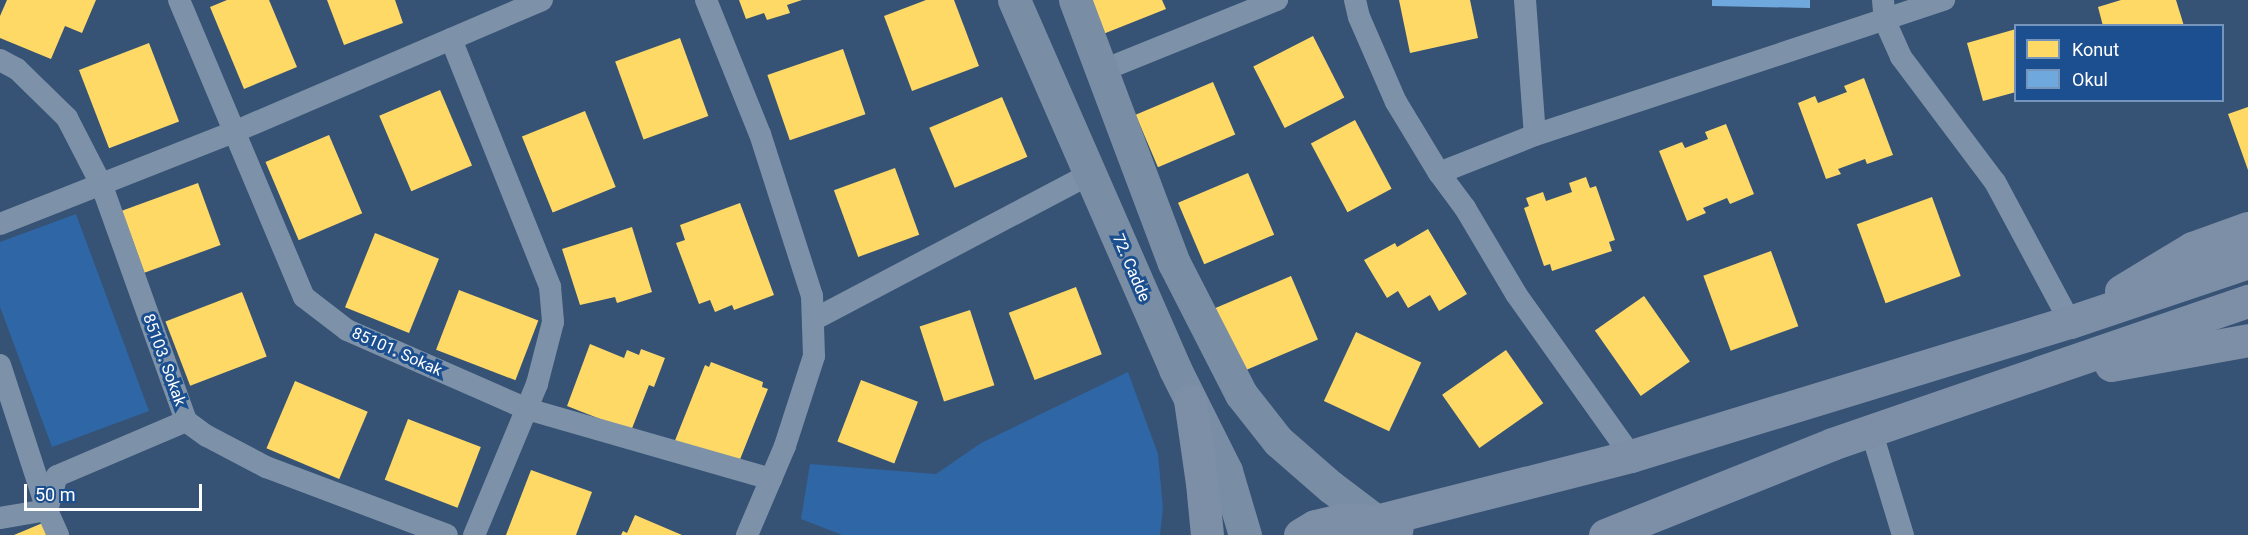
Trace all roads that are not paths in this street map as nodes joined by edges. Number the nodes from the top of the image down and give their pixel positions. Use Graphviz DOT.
graph roads {
  1 [pos="179,0"];
  2 [pos="542,0"];
  3 [pos="706,0"];
  4 [pos="1014,0"];
  5 [pos="1075,0"];
  6 [pos="1277,0"];
  7 [pos="1354,0"];
  8 [pos="1525,0"];
  9 [pos="1944,0"];
  10 [pos="1240,7"];
  11 [pos="1884,11"];
  12 [pos="451,39"];
  13 [pos="0,60"];
  14 [pos="1101,71"];
  15 [pos="234,132"];
  16 [pos="1535,135"];
  17 [pos="1439,173"];
  18 [pos="1090,174"];
  19 [pos="102,186"];
  20 [pos="0,224"];
  21 [pos="2248,228"];
  22 [pos="2248,262"];
  23 [pos="2248,301"];
  24 [pos="813,320"];
  25 [pos="2070,322"];
  26 [pos="2248,340"];
  27 [pos="0,365"];
  28 [pos="2006,384"];
  29 [pos="1190,400"];
  30 [pos="527,409"];
  31 [pos="186,421"];
  32 [pos="1871,430"];
  33 [pos="1631,456"];
  34 [pos="771,479"];
  35 [pos="47,510"];
  36 [pos="0,518"];
  37 [pos="1376,520"];
  38 [pos="58,535"];
  39 [pos="447,535"];
  40 [pos="474,535"];
  41 [pos="747,535"];
  42 [pos="1207,535"];
  43 [pos="1245,535"];
  44 [pos="1300,535"];
  45 [pos="1409,535"];
  46 [pos="1605,535"];
  47 [pos="1903,535"];
  1 -- 15 [label="street, 85101. Sokak"];
  2 -- 12 [label="street"];
  3 -- 24 [label="street"];
  4 -- 18 [label="main road, 72. Cadde"];
  5 -- 14 [label="main road"];
  6 -- 10 [label="street"];
  7 -- 17 [label="street"];
  8 -- 16 [label="street"];
  9 -- 11 [label="street"];
  10 -- 14 [label="street"];
  11 -- 16 [label="street"];
  11 -- 25 [label="street"];
  12 -- 15 [label="street"];
  12 -- 30 [label="street"];
  13 -- 19 [label="street, 85103. Sokak"];
  14 -- 37 [label="main road"];
  15 -- 19 [label="street"];
  15 -- 30 [label="street, 85101. Sokak"];
  16 -- 17 [label="street"];
  17 -- 33 [label="street"];
  18 -- 24 [label="street"];
  18 -- 29 [label="main road, 72. Cadde"];
  19 -- 20 [label="street"];
  19 -- 31 [label="street, 85103. Sokak"];
  21 -- 25 [label="main road"];
  22 -- 25 [label="main road"];
  23 -- 28 [label="main road"];
  24 -- 34 [label="street"];
  25 -- 33 [label="main road"];
  26 -- 28 [label="main road"];
  27 -- 35 [label="street"];
  28 -- 32 [label="main road"];
  29 -- 42 [label="main road"];
  29 -- 43 [label="main road, 72. Cadde"];
  30 -- 34 [label="street, 85101. Sokak"];
  30 -- 40 [label="street"];
  31 -- 35 [label="street"];
  31 -- 39 [label="street, 85103. Sokak"];
  32 -- 46 [label="main road"];
  32 -- 47 [label="street"];
  33 -- 37 [label="main road"];
  34 -- 41 [label="street"];
  35 -- 36 [label="street"];
  35 -- 38 [label="street"];
  37 -- 44 [label="main road"];
  37 -- 45 [label="main road"];
}
